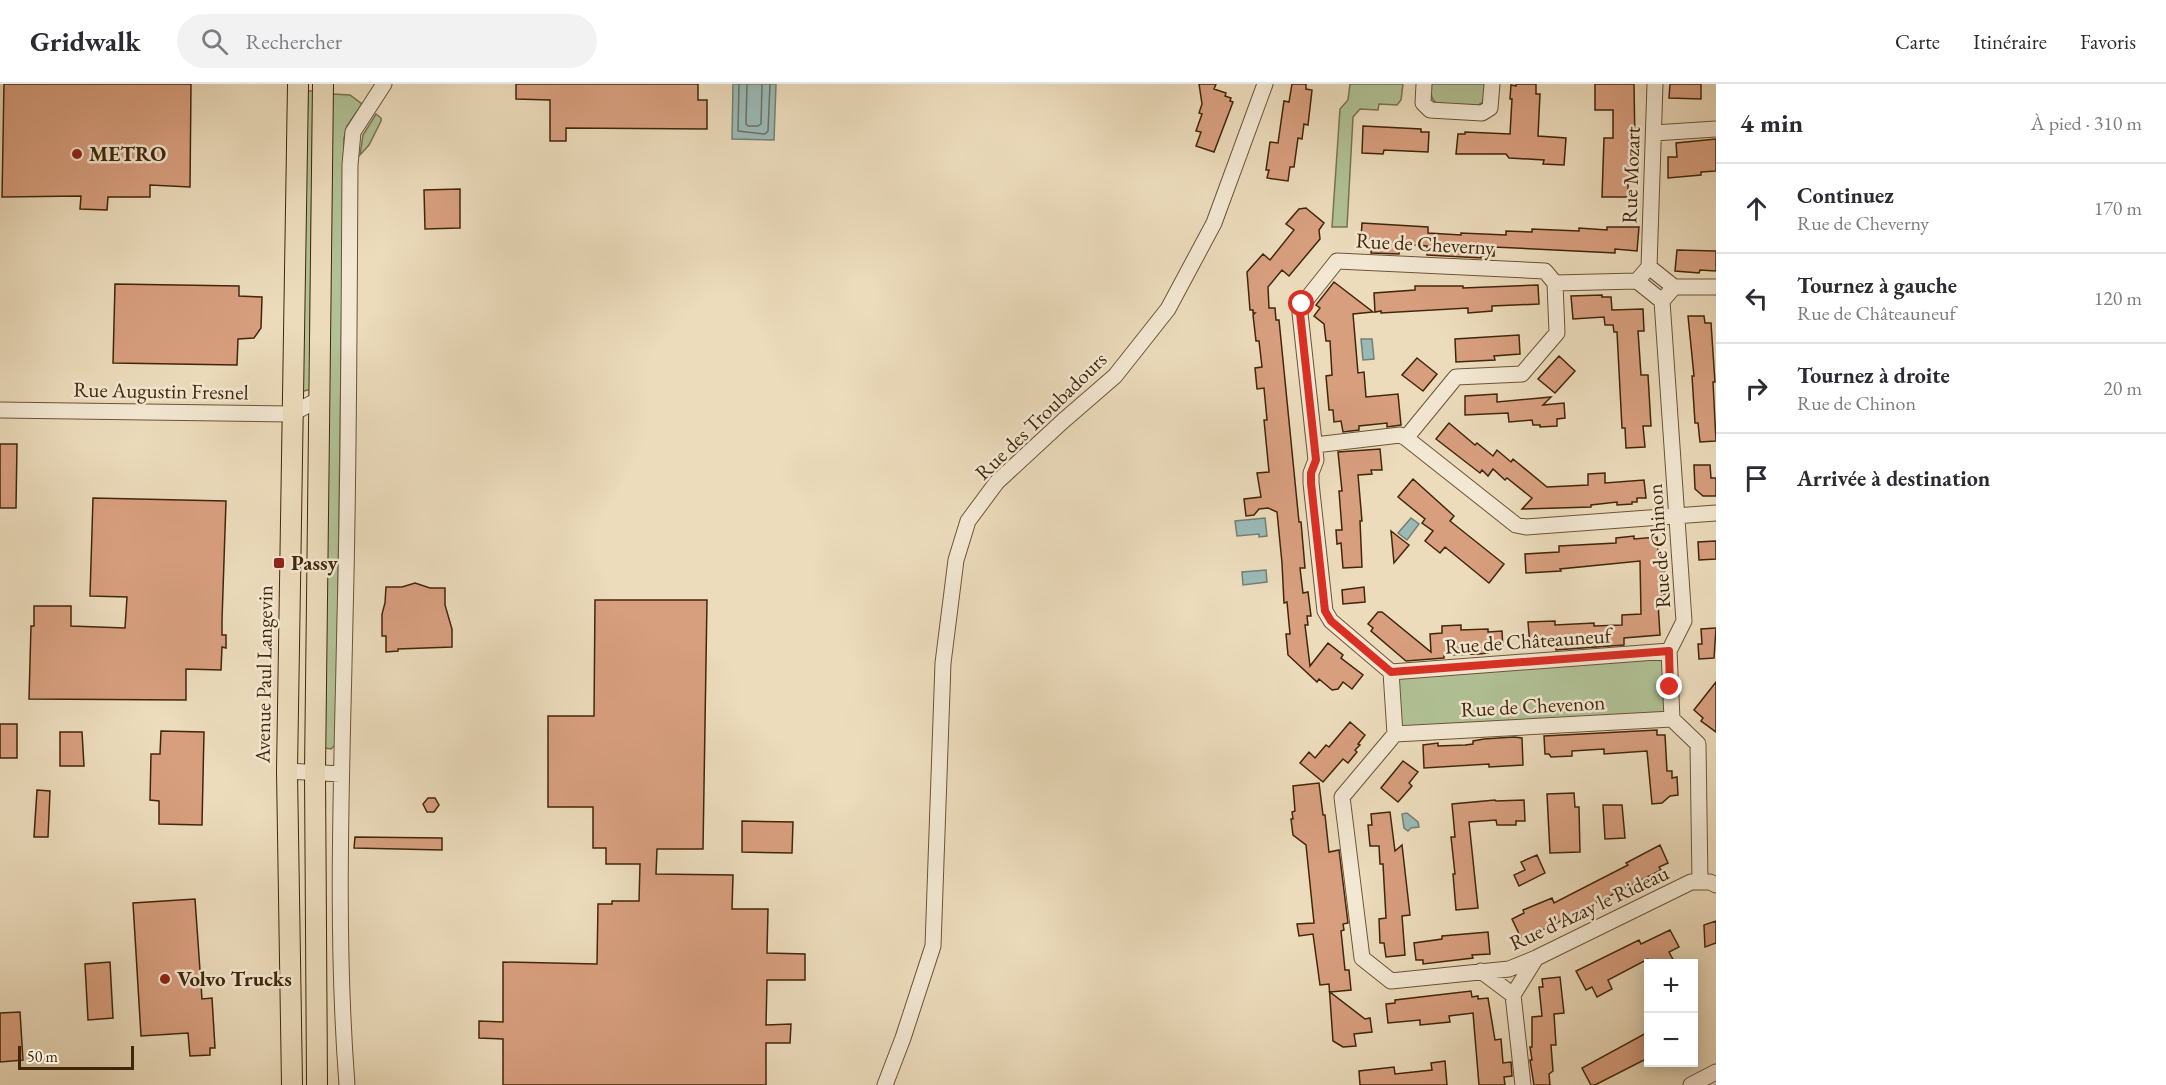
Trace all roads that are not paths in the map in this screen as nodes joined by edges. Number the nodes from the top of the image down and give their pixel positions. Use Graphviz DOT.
graph roads {
  1 [pos="298,84"];
  2 [pos="323,84"];
  3 [pos="384,84"];
  4 [pos="1265,84"];
  5 [pos="1424,84"];
  6 [pos="1492,84"];
  7 [pos="1655,84"];
  8 [pos="1716,129"];
  9 [pos="1654,133"];
  10 [pos="1649,267"];
  11 [pos="1637,281"];
  12 [pos="1555,283"];
  13 [pos="1674,287"];
  14 [pos="1716,287"];
  15 [pos="1662,301"];
  16 [pos="318,399"];
  17 [pos="0,410"];
  18 [pos="291,414"];
  19 [pos="1406,438"];
  20 [pos="1315,445"];
  21 [pos="1716,513"];
  22 [pos="1678,515"];
  23 [pos="1669,651"];
  24 [pos="1391,672"];
  25 [pos="1672,719"];
  26 [pos="1395,734"];
  27 [pos="287,771"];
  28 [pos="315,772"];
  29 [pos="342,774"];
  30 [pos="1700,882"];
  31 [pos="1716,885"];
  32 [pos="1536,958"];
  33 [pos="1481,971"];
  34 [pos="1513,995"];
  35 [pos="1716,1072"];
  36 [pos="292,1085"];
  37 [pos="317,1085"];
  38 [pos="347,1085"];
  39 [pos="885,1085"];
  40 [pos="1522,1085"];
  41 [pos="1691,1085"];
  1 -- 18 [label="main road, Avenue Paul Langevin"];
  2 -- 16 [label="main road"];
  3 -- 29 [label="street"];
  4 -- 39 [label="street, Rue des Troubadours"];
  5 -- 6 [label="street"];
  7 -- 9 [label="street, Rue Mozart"];
  8 -- 9 [label="street"];
  9 -- 10 [label="street, Rue Mozart"];
  10 -- 11 [label="street"];
  10 -- 13 [label="street"];
  11 -- 12 [label="street, Rue de Cheverny"];
  11 -- 15 [label="street"];
  12 -- 19 [label="street"];
  12 -- 20 [label="street, Rue de Cheverny"];
  13 -- 14 [label="street"];
  13 -- 15 [label="street"];
  15 -- 22 [label="street, Rue de Chinon"];
  16 -- 18 [label="street, Rue Augustin Fresnel"];
  16 -- 28 [label="main road"];
  17 -- 18 [label="street, Rue Augustin Fresnel"];
  18 -- 27 [label="main road, Avenue Paul Langevin"];
  19 -- 20 [label="street"];
  19 -- 22 [label="street"];
  20 -- 24 [label="street, Rue de Cheverny"];
  21 -- 22 [label="street"];
  22 -- 23 [label="street, Rue de Chinon"];
  23 -- 24 [label="street, Rue de Châteauneuf"];
  23 -- 25 [label="street, Rue de Chinon"];
  24 -- 26 [label="street"];
  25 -- 26 [label="street, Rue de Chevenon"];
  25 -- 30 [label="street"];
  26 -- 33 [label="street, Rue d'Azay le Rideau"];
  27 -- 28 [label="street"];
  27 -- 36 [label="main road, Avenue Paul Langevin"];
  28 -- 29 [label="street"];
  28 -- 37 [label="main road"];
  29 -- 38 [label="street"];
  30 -- 31 [label="street, Rue d'Azay le Rideau"];
  30 -- 32 [label="street, Rue d'Azay le Rideau"];
  32 -- 33 [label="street, Rue d'Azay le Rideau"];
  32 -- 34 [label="street"];
  33 -- 34 [label="street"];
  34 -- 40 [label="street"];
  35 -- 41 [label="street"];
}
